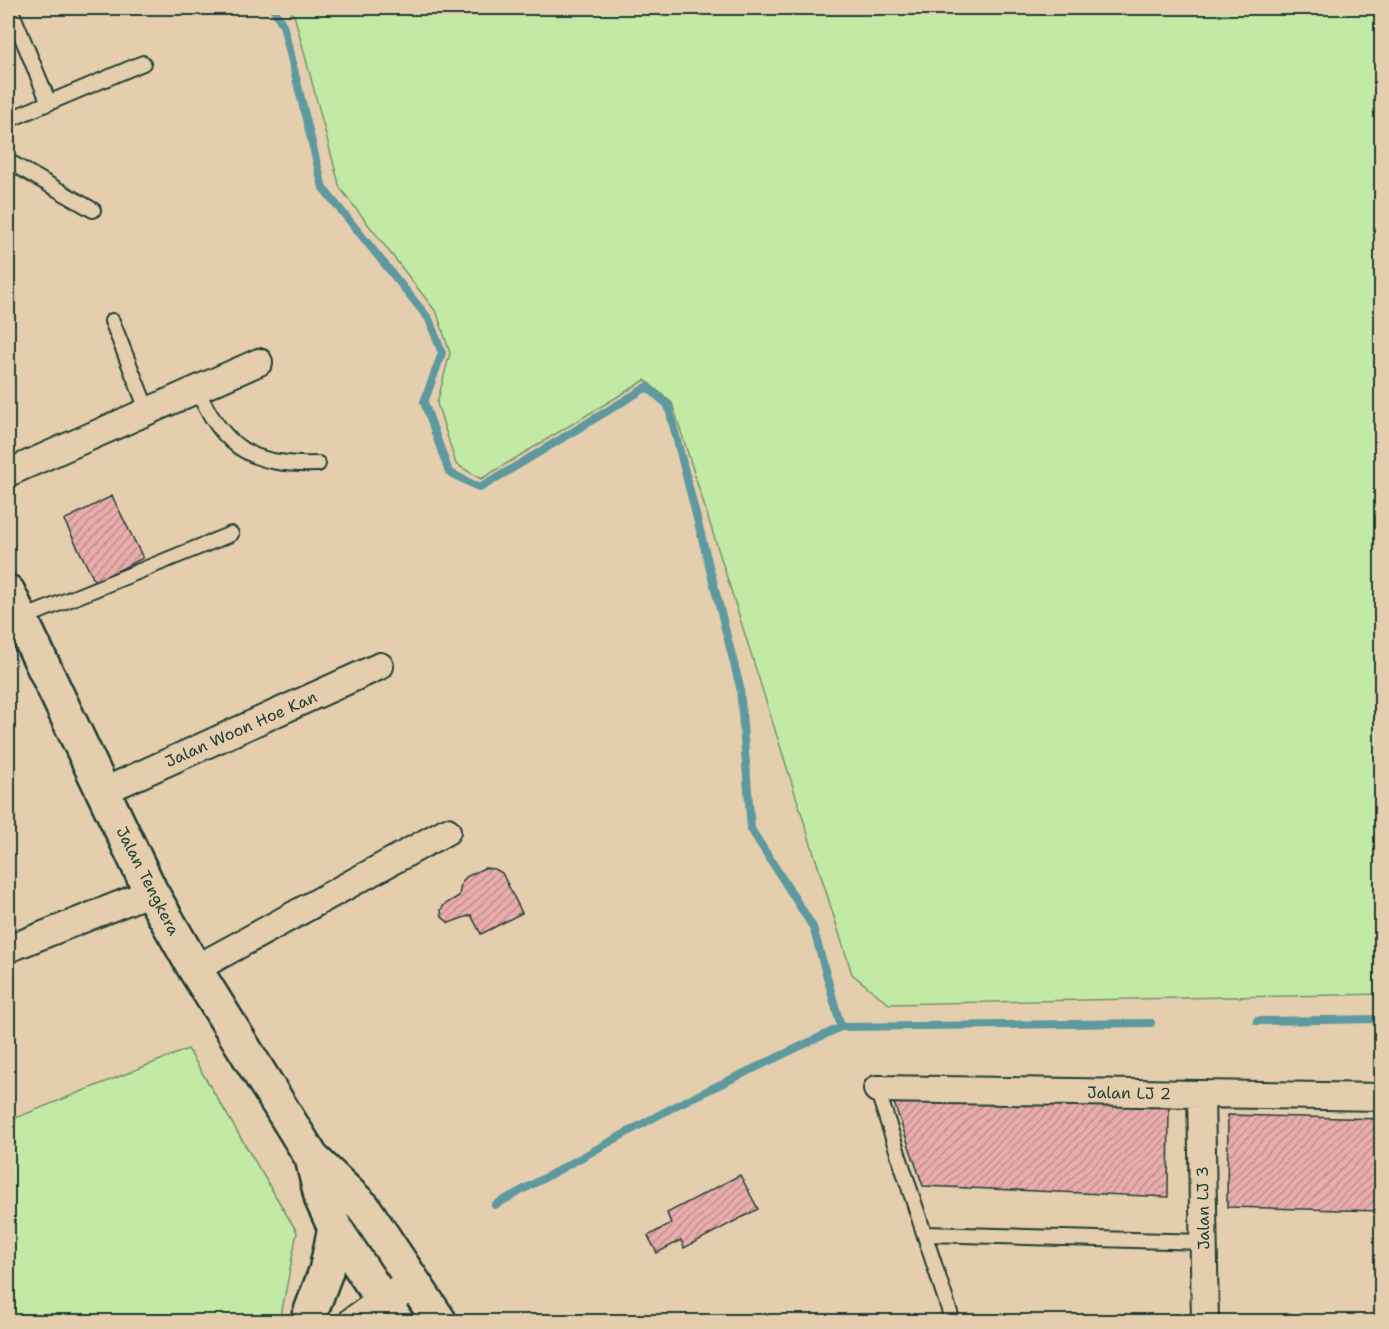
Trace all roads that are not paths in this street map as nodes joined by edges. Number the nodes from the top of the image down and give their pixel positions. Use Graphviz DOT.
graph roads {
  1 [pos="10,8"];
  2 [pos="143,63"];
  3 [pos="49,103"];
  4 [pos="8,120"];
  5 [pos="8,160"];
  6 [pos="93,210"];
  7 [pos="112,321"];
  8 [pos="259,362"];
  9 [pos="197,390"];
  10 [pos="148,412"];
  11 [pos="318,464"];
  12 [pos="8,473"];
  13 [pos="231,534"];
  14 [pos="12,612"];
  15 [pos="380,666"];
  16 [pos="102,792"];
  17 [pos="447,831"];
  18 [pos="151,892"];
  19 [pos="8,949"];
  20 [pos="195,969"];
  21 [pos="877,1089"];
  22 [pos="1201,1094"];
  23 [pos="1382,1097"];
  24 [pos="312,1158"];
  25 [pos="335,1227"];
  26 [pos="926,1234"];
  27 [pos="1204,1242"];
  28 [pos="413,1282"];
  29 [pos="391,1311"];
  30 [pos="428,1317"];
  31 [pos="308,1322"];
  32 [pos="354,1322"];
  33 [pos="953,1322"];
  34 [pos="1205,1322"];
  1 -- 3 [label="lane"];
  2 -- 3 [label="lane"];
  3 -- 4 [label="lane"];
  5 -- 6 [label="lane"];
  7 -- 10 [label="lane"];
  8 -- 9 [label="street"];
  9 -- 10 [label="street"];
  9 -- 11 [label="lane"];
  10 -- 12 [label="street"];
  13 -- 14 [label="lane"];
  14 -- 16 [label="main road, Jalan Tengkera"];
  15 -- 16 [label="street, Jalan Woon Hoe Kan"];
  16 -- 18 [label="main road, Jalan Tengkera"];
  17 -- 20 [label="street"];
  18 -- 19 [label="street"];
  18 -- 20 [label="main road, Jalan Tengkera"];
  20 -- 24 [label="main road, Jalan Tengkera"];
  21 -- 22 [label="street, Jalan LJ 2"];
  21 -- 26 [label="lane"];
  22 -- 23 [label="street, Jalan LJ 2"];
  22 -- 27 [label="street, Jalan LJ 3"];
  24 -- 25 [label="main road, Jalan Tengkera"];
  24 -- 28 [label="main road, Jalan Tengkera"];
  25 -- 29 [label="main road, Jalan Tengkera"];
  25 -- 31 [label="main road"];
  26 -- 27 [label="lane"];
  26 -- 33 [label="lane"];
  27 -- 34 [label="street, Jalan LJ 3"];
  28 -- 29 [label="street"];
  28 -- 30 [label="main road, Jalan Tengkera"];
  29 -- 32 [label="street"];
}
